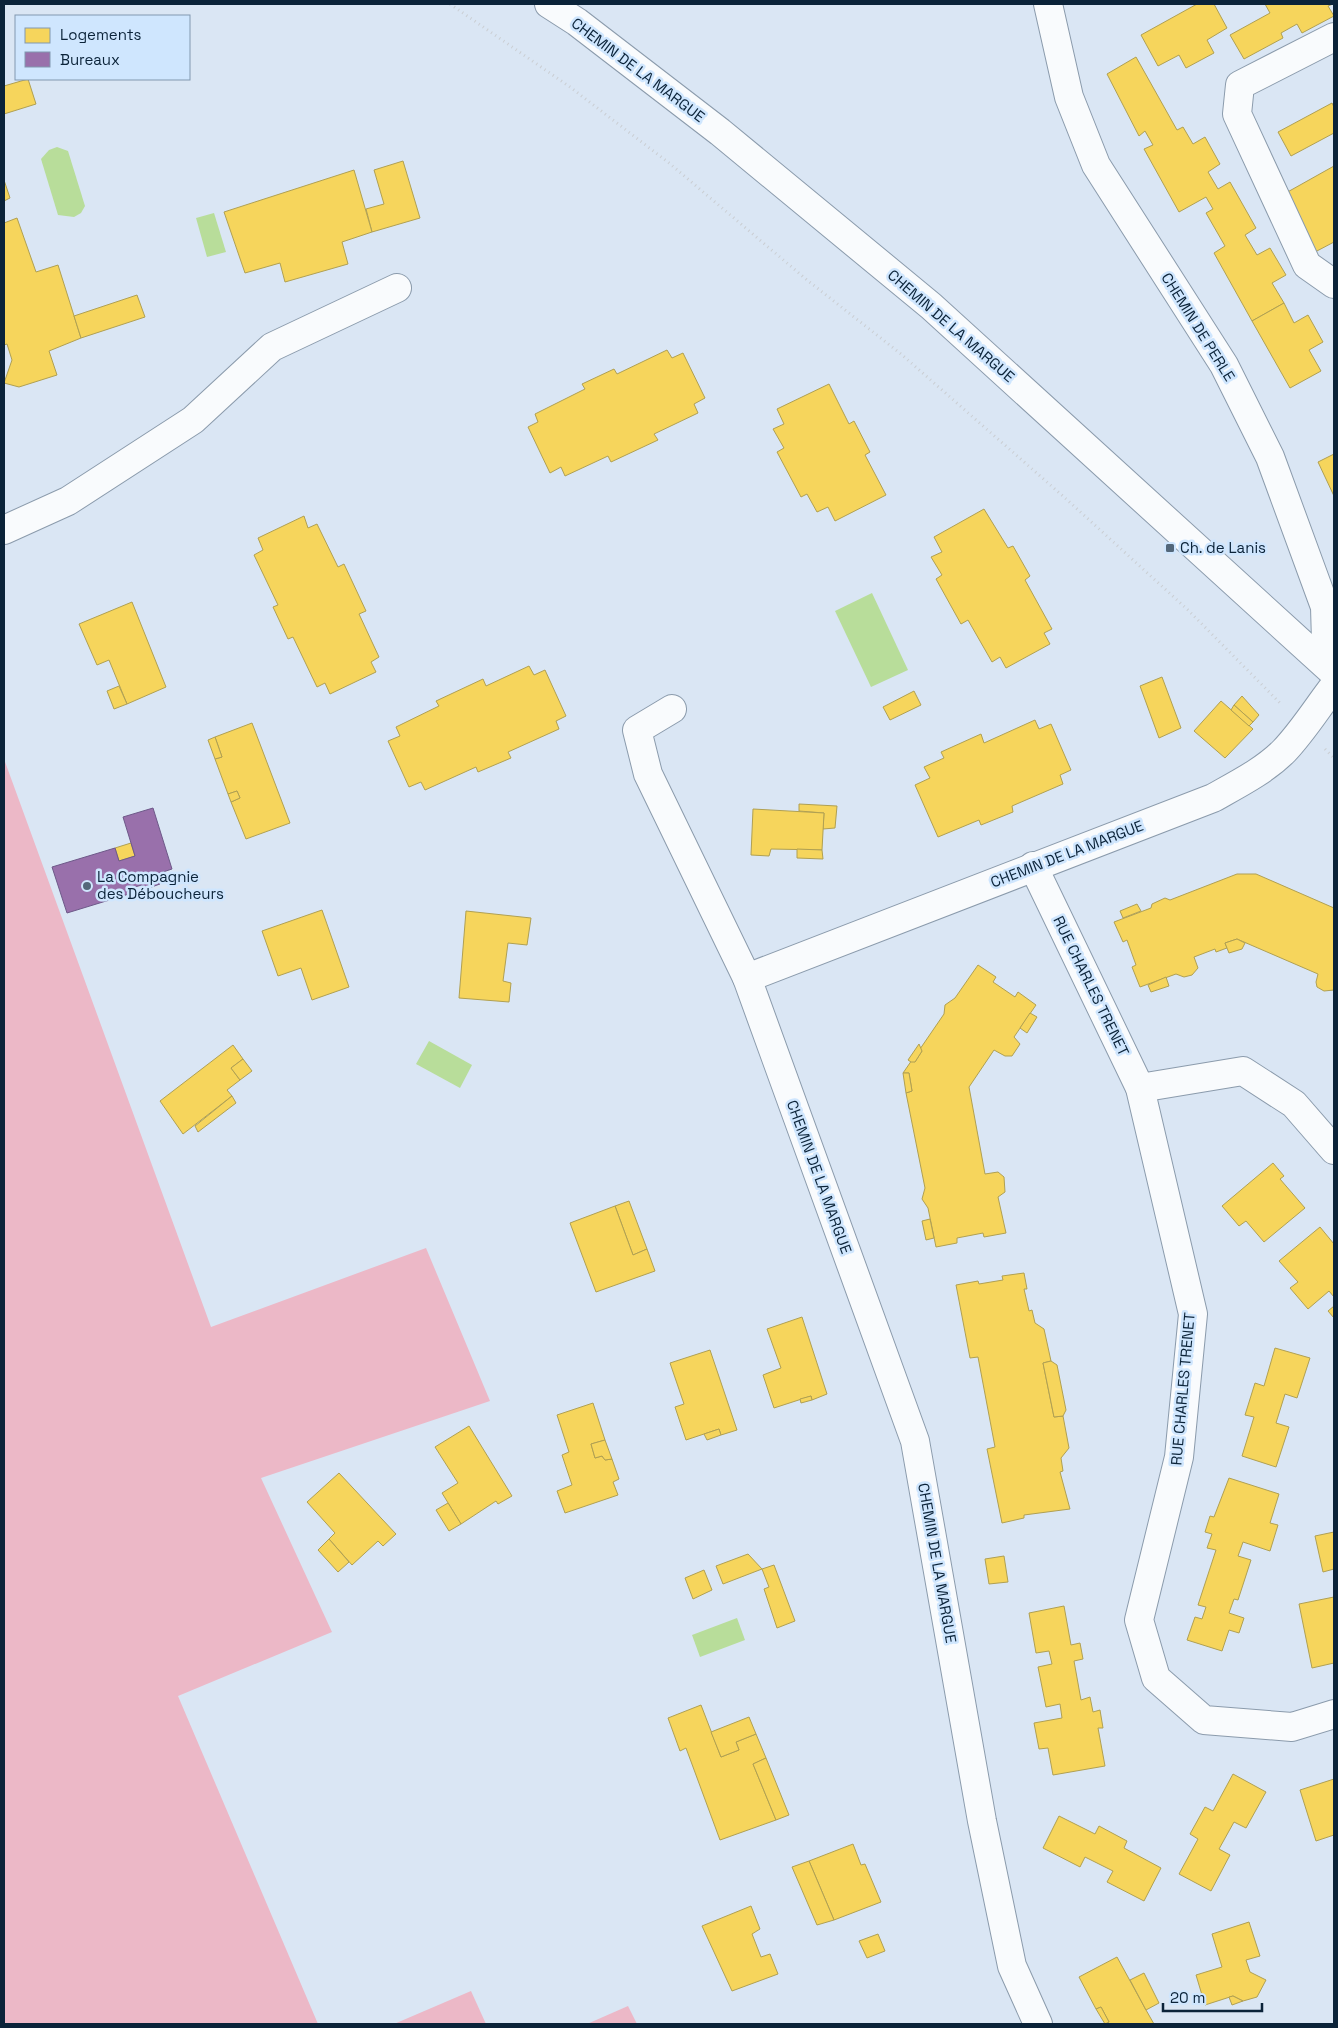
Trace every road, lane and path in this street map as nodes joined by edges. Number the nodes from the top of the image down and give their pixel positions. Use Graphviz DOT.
graph roads {
  1 [pos="450,4"];
  2 [pos="549,4"];
  3 [pos="1048,4"];
  4 [pos="1334,37"];
  5 [pos="1334,284"];
  6 [pos="397,288"];
  7 [pos="4,530"];
  8 [pos="1326,664"];
  9 [pos="1334,686"];
  10 [pos="672,709"];
  11 [pos="1286,710"];
  12 [pos="1326,750"];
  13 [pos="1334,758"];
  14 [pos="1033,866"];
  15 [pos="747,978"];
  16 [pos="1140,1088"];
  17 [pos="1334,1150"];
  18 [pos="1334,1714"];
  19 [pos="1038,2024"];
  1 -- 11 [label="path"];
  2 -- 8 [label="street, CHEMIN DE LA MARGUE"];
  3 -- 8 [label="street, CHEMIN DE PERLE"];
  4 -- 5 [label="street"];
  6 -- 7 [label="street"];
  9 -- 14 [label="street, CHEMIN DE LA MARGUE"];
  10 -- 15 [label="street"];
  12 -- 13 [label="path"];
  14 -- 15 [label="street, CHEMIN DE LA MARGUE"];
  14 -- 16 [label="street, RUE CHARLES TRENET"];
  15 -- 19 [label="street, CHEMIN DE LA MARGUE"];
  16 -- 17 [label="street"];
  16 -- 18 [label="street, RUE CHARLES TRENET"];
}
